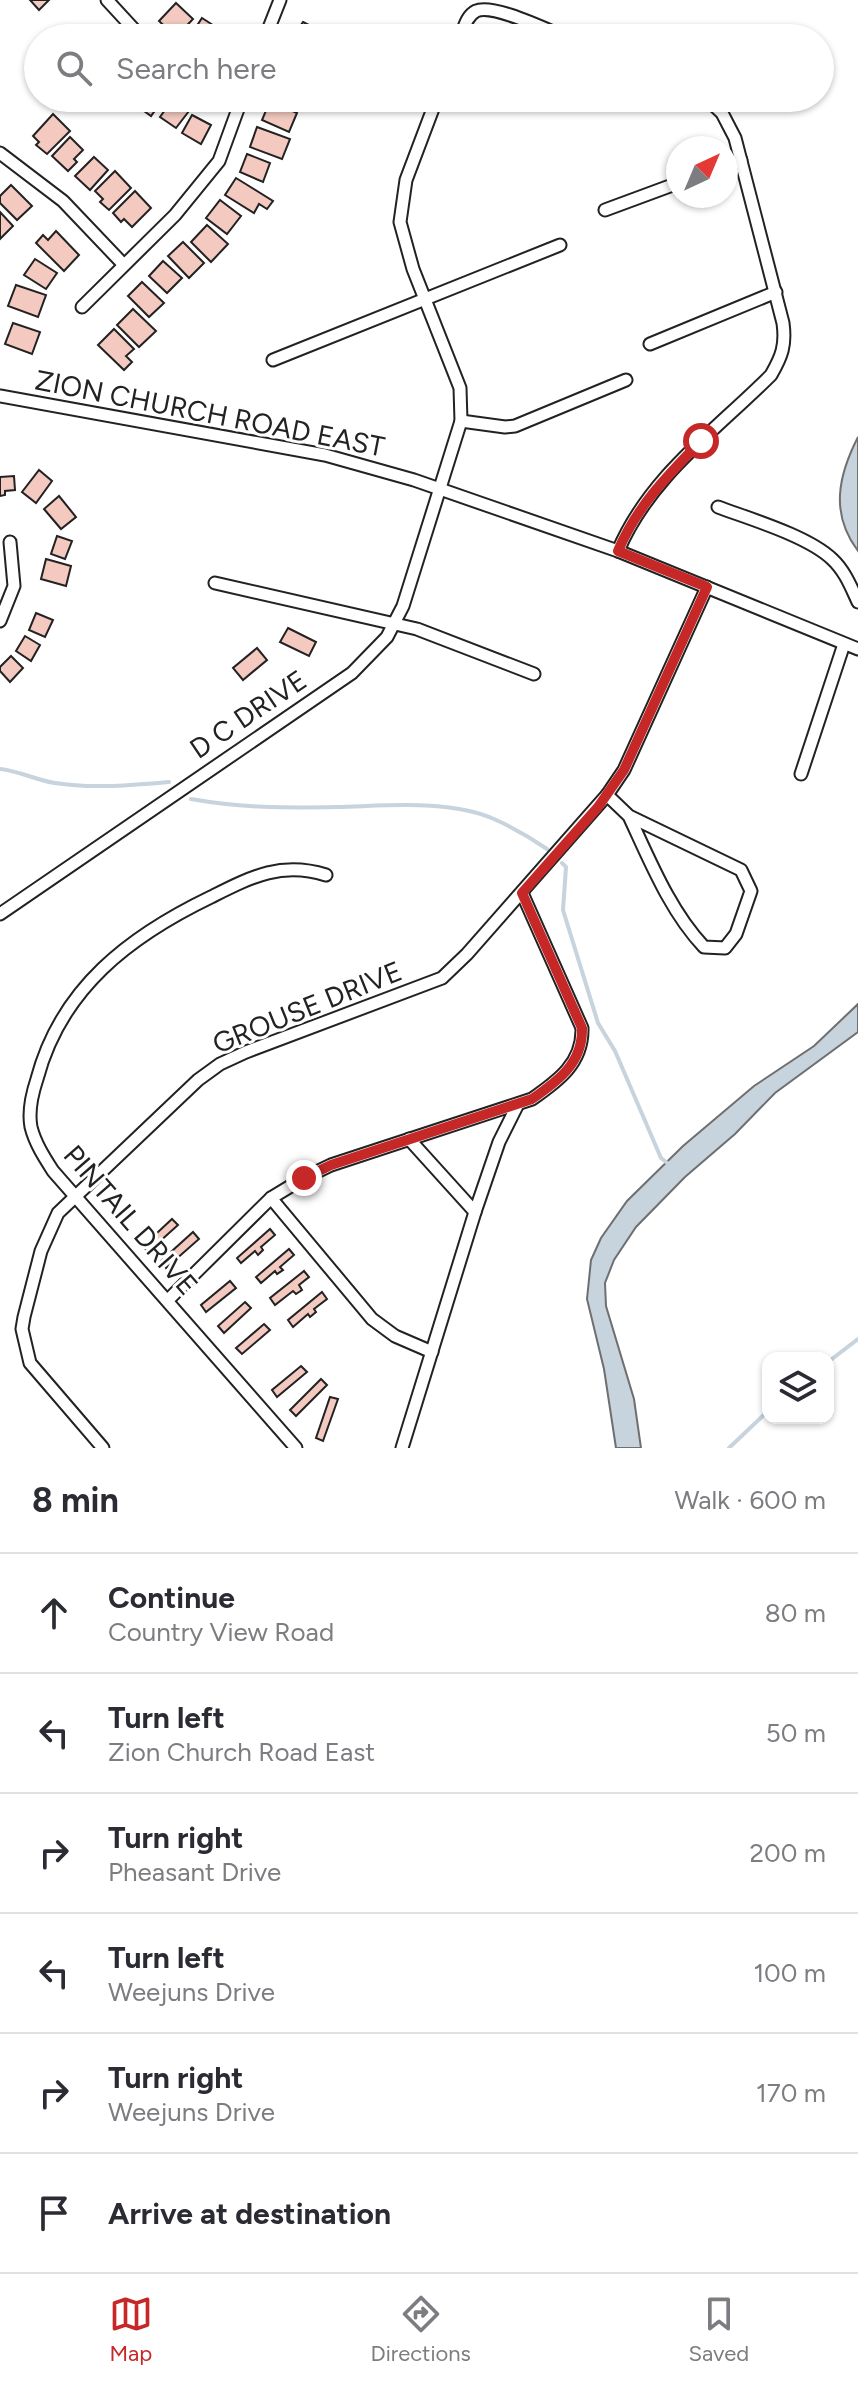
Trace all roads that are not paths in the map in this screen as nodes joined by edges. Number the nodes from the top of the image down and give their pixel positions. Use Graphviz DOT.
graph roads {
  1 [pos="107,0"];
  2 [pos="280,0"];
  3 [pos="129,24"];
  4 [pos="271,24"];
  5 [pos="465,24"];
  6 [pos="531,24"];
  7 [pos="237,112"];
  8 [pos="432,112"];
  9 [pos="721,112"];
  10 [pos="1,155"];
  11 [pos="741,160"];
  12 [pos="738,161"];
  13 [pos="666,187"];
  14 [pos="605,210"];
  15 [pos="560,245"];
  16 [pos="123,264"];
  17 [pos="776,292"];
  18 [pos="425,299"];
  19 [pos="82,307"];
  20 [pos="650,344"];
  21 [pos="273,360"];
  22 [pos="626,380"];
  23 [pos="0,396"];
  24 [pos="461,421"];
  25 [pos="440,488"];
  26 [pos="718,507"];
  27 [pos="10,542"];
  28 [pos="618,551"];
  29 [pos="215,583"];
  30 [pos="707,587"];
  31 [pos="858,602"];
  32 [pos="0,621"];
  33 [pos="395,623"];
  34 [pos="844,644"];
  35 [pos="858,649"];
  36 [pos="534,674"];
  37 [pos="801,774"];
  38 [pos="607,795"];
  39 [pos="629,816"];
  40 [pos="326,875"];
  41 [pos="522,893"];
  42 [pos="0,899"];
  43 [pos="13,905"];
  44 [pos="0,914"];
  45 [pos="518,1104"];
  46 [pos="409,1139"];
  47 [pos="76,1195"];
  48 [pos="271,1198"];
  49 [pos="475,1212"];
  50 [pos="168,1300"];
  51 [pos="432,1352"];
  52 [pos="103,1448"];
  53 [pos="296,1448"];
  54 [pos="402,1448"];
  1 -- 3 [label="street"];
  2 -- 4 [label="street"];
  5 -- 6 [label="street"];
  7 -- 16 [label="street"];
  8 -- 18 [label="street"];
  9 -- 11 [label="street"];
  10 -- 16 [label="street"];
  11 -- 12 [label="street"];
  11 -- 17 [label="street"];
  13 -- 14 [label="street"];
  15 -- 18 [label="street"];
  16 -- 19 [label="street"];
  17 -- 20 [label="street"];
  17 -- 28 [label="street"];
  18 -- 21 [label="street"];
  18 -- 24 [label="street"];
  22 -- 24 [label="street"];
  23 -- 25 [label="street, ZION CHURCH ROAD EAST"];
  24 -- 25 [label="street, D C DRIVE"];
  25 -- 28 [label="street, ZION CHURCH ROAD EAST"];
  25 -- 33 [label="street, D C DRIVE"];
  26 -- 31 [label="street"];
  27 -- 32 [label="street"];
  28 -- 30 [label="street, ZION CHURCH ROAD EAST"];
  29 -- 33 [label="street"];
  30 -- 34 [label="street, ZION CHURCH ROAD EAST"];
  30 -- 38 [label="street, GROUSE DRIVE"];
  33 -- 36 [label="street"];
  33 -- 43 [label="street, D C DRIVE"];
  34 -- 35 [label="street, ZION CHURCH ROAD EAST"];
  34 -- 37 [label="street"];
  38 -- 39 [label="street"];
  38 -- 41 [label="street, GROUSE DRIVE"];
  39 -- 39 [label="street"];
  40 -- 47 [label="street, PINTAIL DRIVE"];
  41 -- 45 [label="street"];
  41 -- 47 [label="street, GROUSE DRIVE"];
  42 -- 43 [label="street"];
  43 -- 44 [label="street, D C DRIVE"];
  45 -- 46 [label="street"];
  45 -- 49 [label="street"];
  46 -- 48 [label="street"];
  46 -- 49 [label="street"];
  47 -- 50 [label="street, PINTAIL DRIVE"];
  47 -- 52 [label="street, GROUSE DRIVE"];
  48 -- 50 [label="street"];
  48 -- 51 [label="street"];
  49 -- 51 [label="street"];
  50 -- 53 [label="street, PINTAIL DRIVE"];
  51 -- 54 [label="street"];
}
